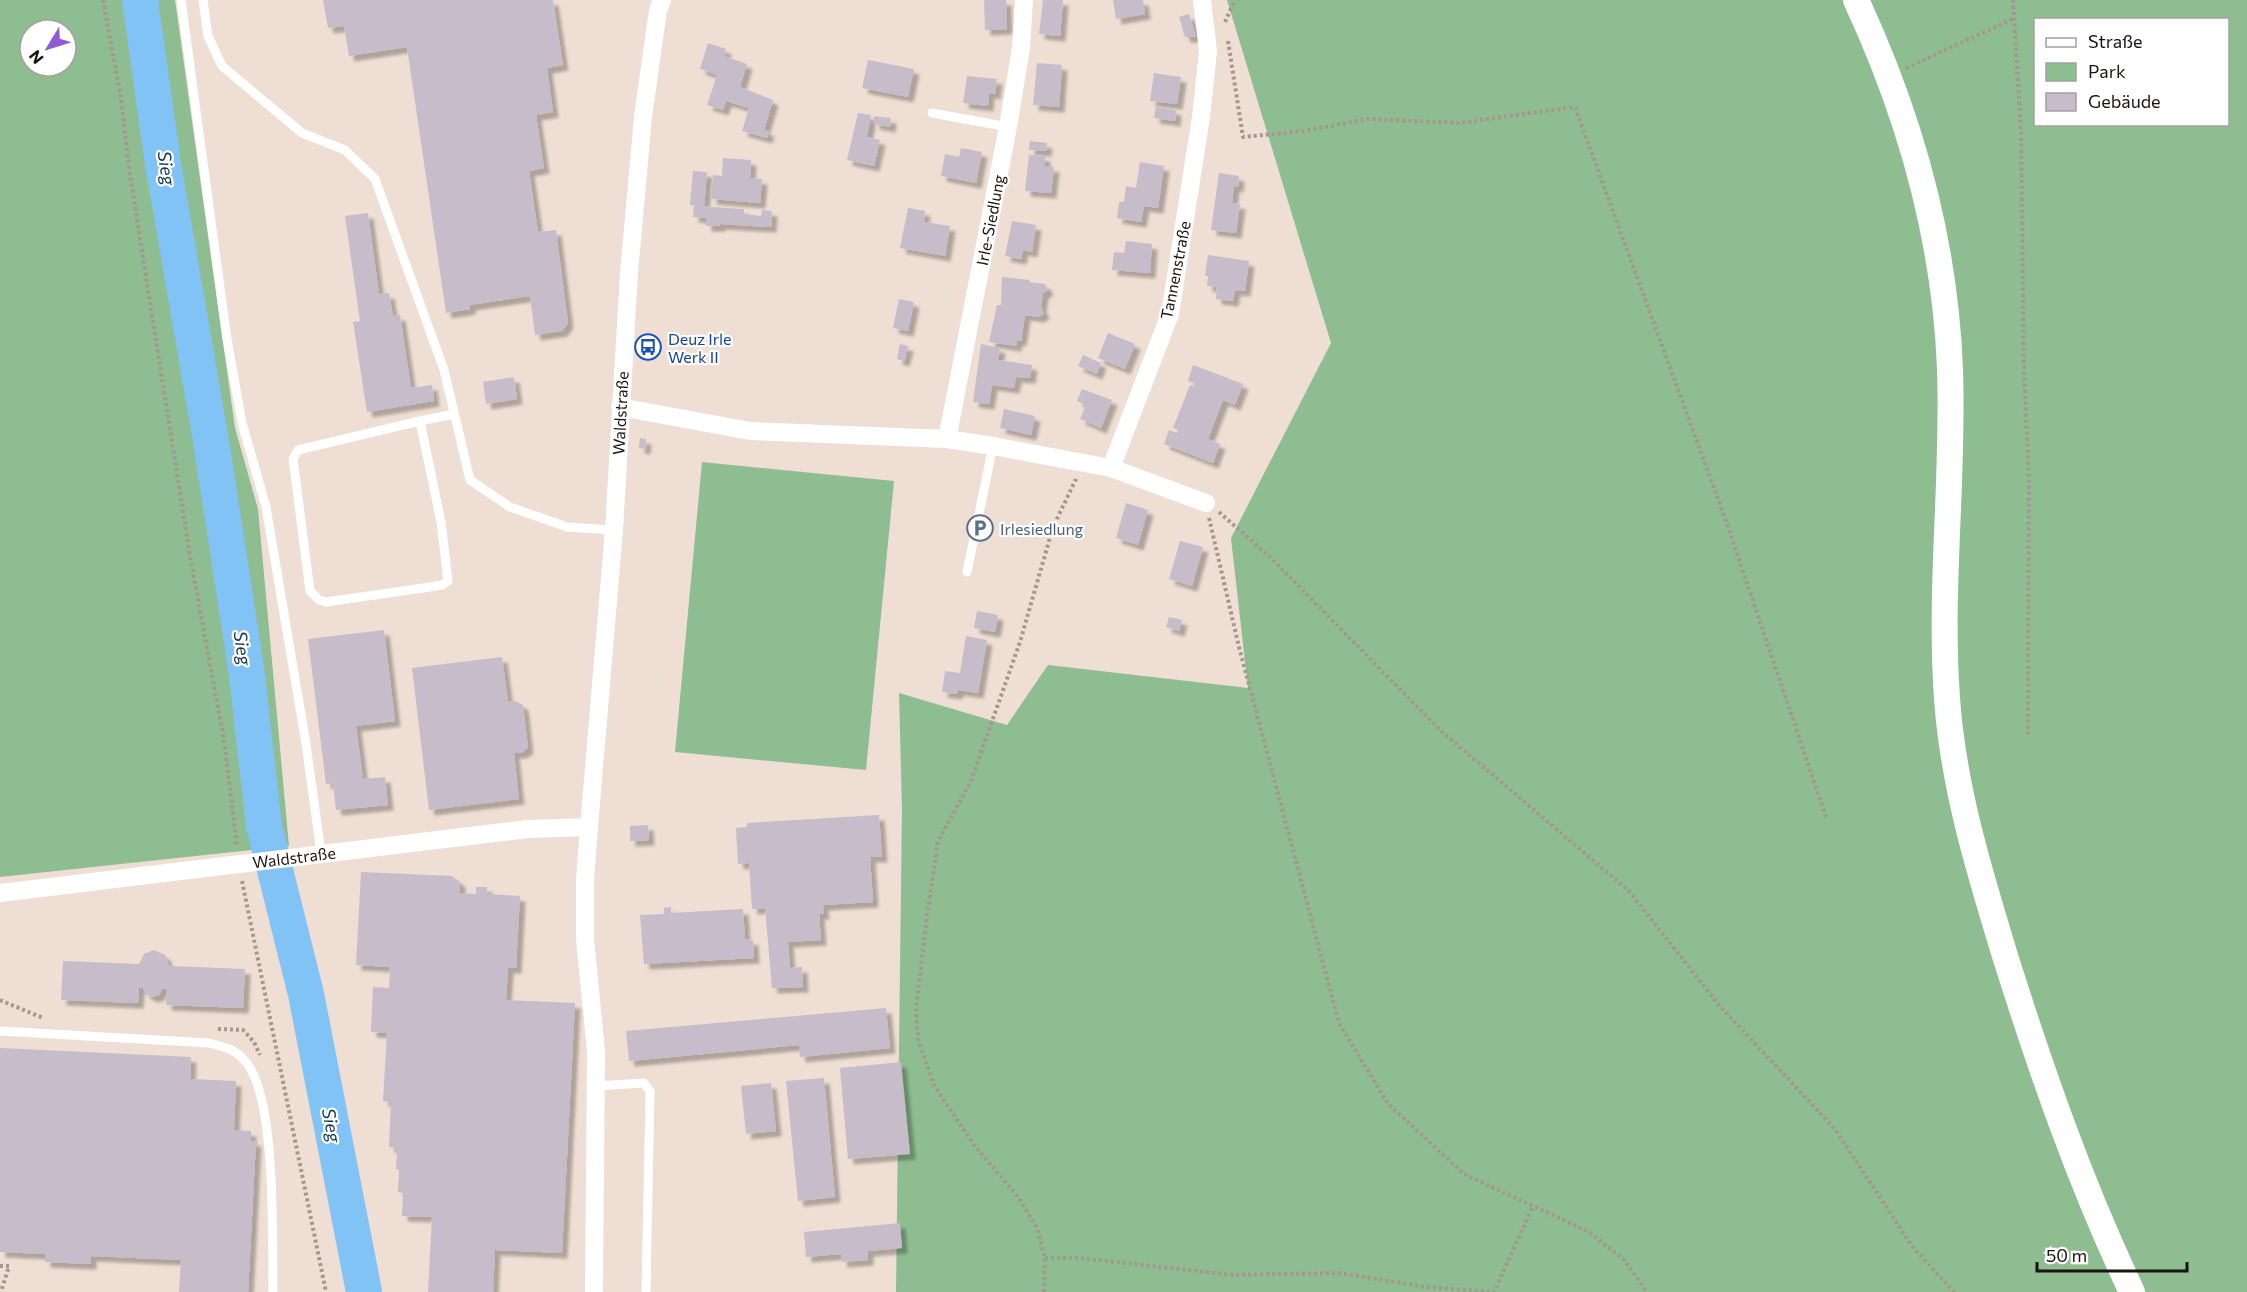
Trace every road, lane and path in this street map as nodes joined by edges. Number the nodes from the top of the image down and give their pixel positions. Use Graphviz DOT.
graph roads {
  1 [pos="103,0"];
  2 [pos="181,0"];
  3 [pos="203,0"];
  4 [pos="662,0"];
  5 [pos="1024,0"];
  6 [pos="1235,0"];
  7 [pos="1856,0"];
  8 [pos="2013,0"];
  9 [pos="1202,1"];
  10 [pos="2014,18"];
  11 [pos="1227,34"];
  12 [pos="1888,76"];
  13 [pos="932,113"];
  14 [pos="1008,127"];
  15 [pos="620,407"];
  16 [pos="454,414"];
  17 [pos="420,421"];
  18 [pos="947,439"];
  19 [pos="993,446"];
  20 [pos="1083,462"];
  21 [pos="1111,468"];
  22 [pos="1206,503"];
  23 [pos="614,530"];
  24 [pos="967,572"];
  25 [pos="2028,737"];
  26 [pos="1826,817"];
  27 [pos="589,827"];
  28 [pos="321,853"];
  29 [pos="245,863"];
  30 [pos="0,893"];
  31 [pos="0,1000"];
  32 [pos="49,1019"];
  33 [pos="208,1028"];
  34 [pos="0,1030"];
  35 [pos="261,1058"];
  36 [pos="597,1086"];
  37 [pos="1533,1206"];
  38 [pos="1045,1258"];
  39 [pos="0,1266"];
  40 [pos="1,1292"];
  41 [pos="273,1292"];
  42 [pos="326,1292"];
  43 [pos="594,1292"];
  44 [pos="646,1292"];
  45 [pos="1044,1292"];
  46 [pos="1647,1292"];
  47 [pos="1954,1292"];
  48 [pos="2132,1292"];
  1 -- 29 [label="path"];
  2 -- 28 [label="lane"];
  3 -- 16 [label="lane"];
  4 -- 15 [label="street, Waldstraße"];
  5 -- 14 [label="street, Irle-Siedlung"];
  6 -- 9 [label="path"];
  7 -- 12 [label="main road"];
  8 -- 10 [label="path"];
  9 -- 21 [label="street, Tannenstraße"];
  10 -- 12 [label="path"];
  10 -- 25 [label="path"];
  11 -- 26 [label="path"];
  12 -- 48 [label="main road"];
  13 -- 14 [label="lane"];
  14 -- 18 [label="street, Irle-Siedlung"];
  15 -- 18 [label="street"];
  15 -- 23 [label="street, Waldstraße"];
  16 -- 17 [label="lane"];
  16 -- 23 [label="lane"];
  17 -- 17 [label="lane"];
  18 -- 19 [label="street"];
  19 -- 20 [label="street"];
  19 -- 24 [label="lane"];
  20 -- 21 [label="street"];
  20 -- 38 [label="path"];
  21 -- 22 [label="street"];
  22 -- 37 [label="path"];
  22 -- 47 [label="path"];
  23 -- 27 [label="street, Waldstraße"];
  27 -- 28 [label="street, Waldstraße"];
  27 -- 36 [label="street, Waldstraße"];
  28 -- 29 [label="street, Waldstraße"];
  29 -- 30 [label="street, Waldstraße"];
  29 -- 42 [label="path"];
  31 -- 32 [label="path"];
  33 -- 35 [label="path"];
  34 -- 41 [label="lane"];
  36 -- 43 [label="street, Waldstraße"];
  36 -- 44 [label="lane"];
  37 -- 38 [label="path"];
  37 -- 46 [label="path"];
  38 -- 45 [label="path"];
  39 -- 40 [label="path"];
}
